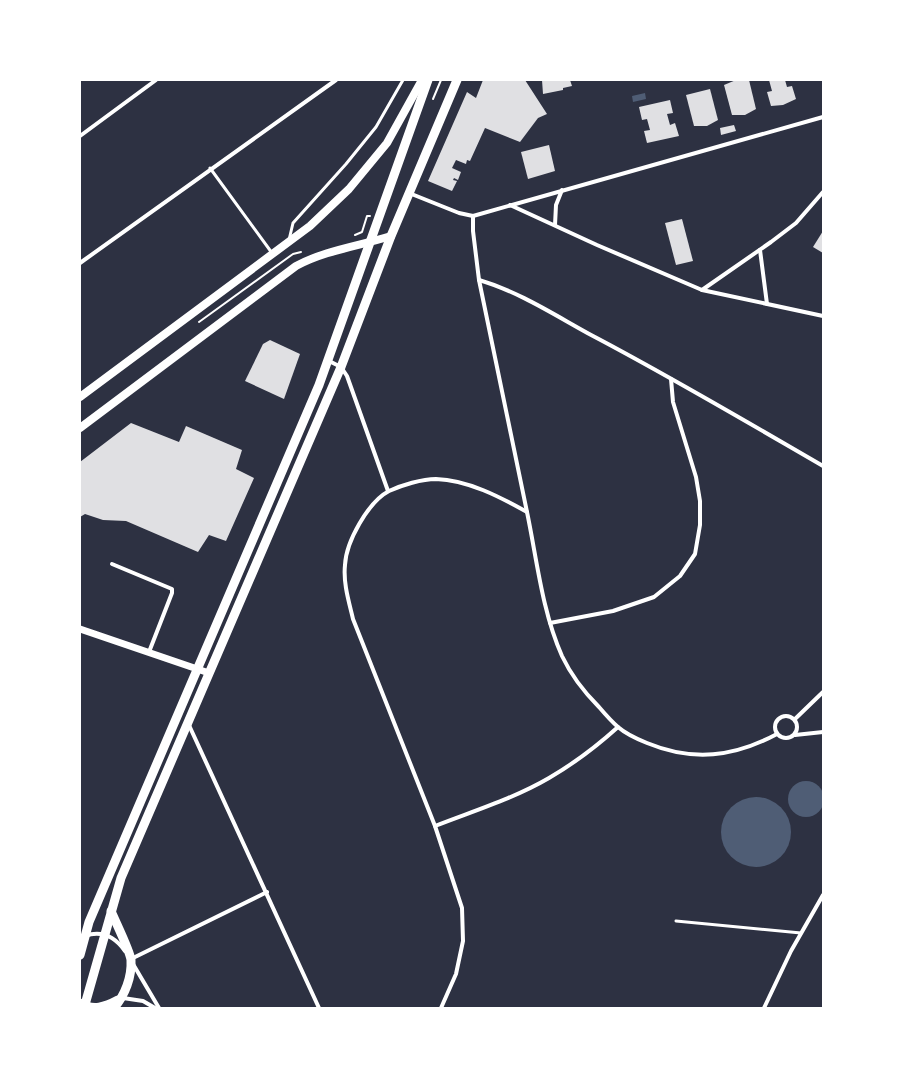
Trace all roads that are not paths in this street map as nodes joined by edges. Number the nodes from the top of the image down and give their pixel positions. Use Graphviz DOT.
graph roads {
  1 [pos="156,80"];
  2 [pos="336,80"];
  3 [pos="403,80"];
  4 [pos="422,80"];
  5 [pos="428,80"];
  6 [pos="457,80"];
  7 [pos="823,117"];
  8 [pos="80,136"];
  9 [pos="210,168"];
  10 [pos="562,190"];
  11 [pos="823,192"];
  12 [pos="409,193"];
  13 [pos="510,205"];
  14 [pos="473,216"];
  15 [pos="555,224"];
  16 [pos="391,236"];
  17 [pos="288,241"];
  18 [pos="371,242"];
  19 [pos="760,250"];
  20 [pos="272,254"];
  21 [pos="80,263"];
  22 [pos="479,280"];
  23 [pos="702,290"];
  24 [pos="767,304"];
  25 [pos="823,316"];
  26 [pos="329,361"];
  27 [pos="341,366"];
  28 [pos="671,379"];
  29 [pos="80,397"];
  30 [pos="80,428"];
  31 [pos="823,466"];
  32 [pos="388,492"];
  33 [pos="527,512"];
  34 [pos="112,564"];
  35 [pos="550,622"];
  36 [pos="80,629"];
  37 [pos="149,652"];
  38 [pos="198,669"];
  39 [pos="209,673"];
  40 [pos="823,692"];
  41 [pos="795,719"];
  42 [pos="188,723"];
  43 [pos="618,727"];
  44 [pos="823,732"];
  45 [pos="777,734"];
  46 [pos="795,735"];
  47 [pos="435,826"];
  48 [pos="267,892"];
  49 [pos="823,895"];
  50 [pos="111,911"];
  51 [pos="676,920"];
  52 [pos="801,933"];
  53 [pos="104,935"];
  54 [pos="82,938"];
  55 [pos="80,955"];
  56 [pos="131,959"];
  57 [pos="123,998"];
  58 [pos="83,1005"];
  59 [pos="114,1008"];
  60 [pos="154,1008"];
  61 [pos="158,1008"];
  62 [pos="319,1008"];
  63 [pos="441,1008"];
  64 [pos="764,1008"];
  1 -- 8 [label="street"];
  2 -- 9 [label="street"];
  3 -- 17 [label="lane"];
  4 -- 17 [label="main road"];
  5 -- 18 [label="main road"];
  6 -- 12 [label="main road"];
  7 -- 10 [label="street"];
  9 -- 20 [label="lane"];
  9 -- 21 [label="street"];
  10 -- 13 [label="street"];
  10 -- 15 [label="street"];
  11 -- 19 [label="street"];
  12 -- 14 [label="street"];
  12 -- 16 [label="main road"];
  13 -- 14 [label="street"];
  13 -- 15 [label="street"];
  14 -- 22 [label="street"];
  15 -- 23 [label="street"];
  16 -- 18 [label="main road"];
  16 -- 27 [label="main road"];
  17 -- 20 [label="main road"];
  18 -- 26 [label="main road"];
  18 -- 30 [label="main road"];
  19 -- 23 [label="street"];
  19 -- 24 [label="street"];
  20 -- 29 [label="main road"];
  22 -- 28 [label="street"];
  22 -- 33 [label="street"];
  23 -- 24 [label="street"];
  24 -- 25 [label="street"];
  26 -- 27 [label="street"];
  26 -- 38 [label="main road"];
  27 -- 32 [label="street"];
  27 -- 39 [label="main road"];
  28 -- 31 [label="street"];
  28 -- 35 [label="street"];
  32 -- 33 [label="street"];
  32 -- 47 [label="street"];
  33 -- 35 [label="street"];
  34 -- 37 [label="street"];
  35 -- 43 [label="street"];
  36 -- 37 [label="street"];
  37 -- 38 [label="street"];
  38 -- 39 [label="street"];
  38 -- 54 [label="main road"];
  39 -- 42 [label="main road"];
  40 -- 41 [label="street"];
  41 -- 45 [label="street"];
  41 -- 46 [label="street"];
  42 -- 48 [label="street"];
  42 -- 50 [label="main road"];
  43 -- 45 [label="street"];
  43 -- 47 [label="street"];
  44 -- 46 [label="street"];
  45 -- 46 [label="street"];
  47 -- 63 [label="street"];
  48 -- 56 [label="street"];
  48 -- 62 [label="street"];
  49 -- 52 [label="street"];
  50 -- 53 [label="main road"];
  50 -- 56 [label="main road"];
  51 -- 52 [label="lane"];
  52 -- 64 [label="street"];
  53 -- 54 [label="street"];
  53 -- 56 [label="street"];
  53 -- 58 [label="main road"];
  54 -- 55 [label="main road"];
  56 -- 57 [label="main road"];
  56 -- 61 [label="street"];
  57 -- 58 [label="main road"];
  57 -- 59 [label="main road"];
  57 -- 60 [label="street"];
}
